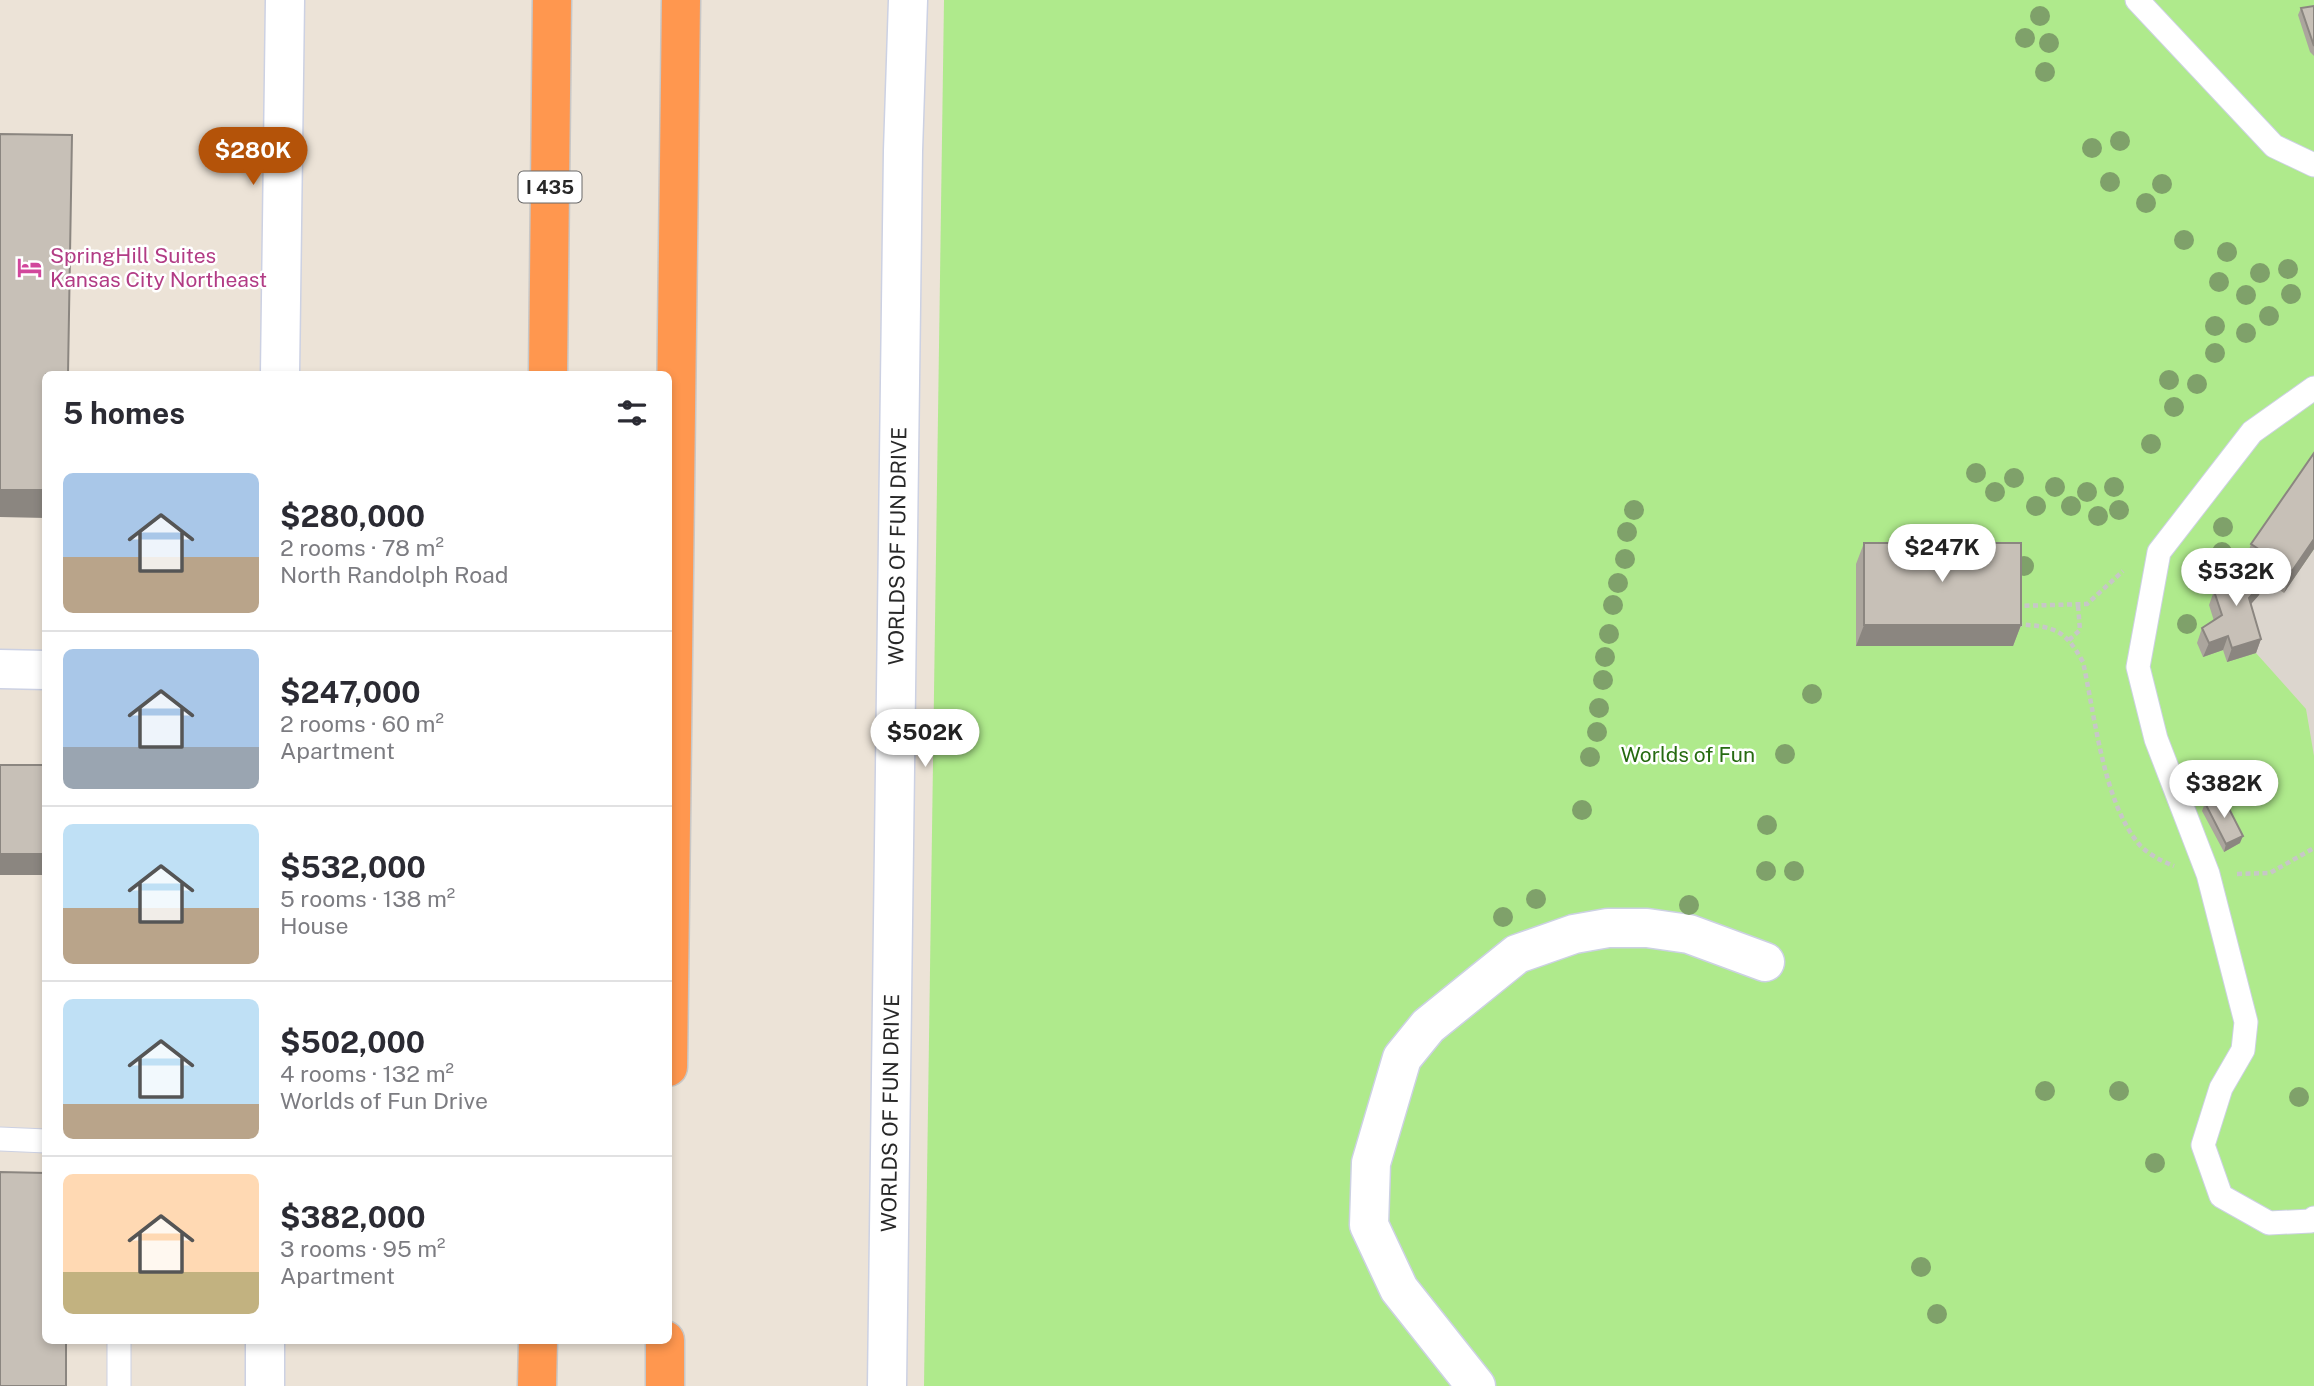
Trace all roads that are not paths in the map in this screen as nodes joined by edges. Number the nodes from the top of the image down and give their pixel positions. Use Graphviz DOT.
graph roads {
  1 [pos="285,0"];
  2 [pos="552,0"];
  3 [pos="681,0"];
  4 [pos="908,0"];
  5 [pos="2137,0"];
  6 [pos="2314,165"];
  7 [pos="280,371"];
  8 [pos="548,371"];
  9 [pos="2314,388"];
  10 [pos="0,669"];
  11 [pos="42,670"];
  12 [pos="672,739"];
  13 [pos="1765,962"];
  14 [pos="0,1139"];
  15 [pos="42,1140"];
  16 [pos="2314,1218"];
  17 [pos="119,1344"];
  18 [pos="265,1344"];
  19 [pos="538,1344"];
  20 [pos="665,1344"];
  21 [pos="119,1386"];
  22 [pos="265,1386"];
  23 [pos="537,1386"];
  24 [pos="665,1386"];
  25 [pos="887,1386"];
  26 [pos="1476,1386"];
  1 -- 7 [label="main road"];
  2 -- 8 [label="highway, I 435"];
  3 -- 12 [label="highway"];
  4 -- 25 [label="main road, WORLDS OF FUN DRIVE"];
  5 -- 6 [label="lane"];
  9 -- 16 [label="lane"];
  10 -- 11 [label="main road"];
  13 -- 26 [label="main road"];
  14 -- 15 [label="lane"];
  17 -- 21 [label="lane"];
  18 -- 22 [label="main road"];
  19 -- 23 [label="highway"];
  20 -- 24 [label="highway"];
}
